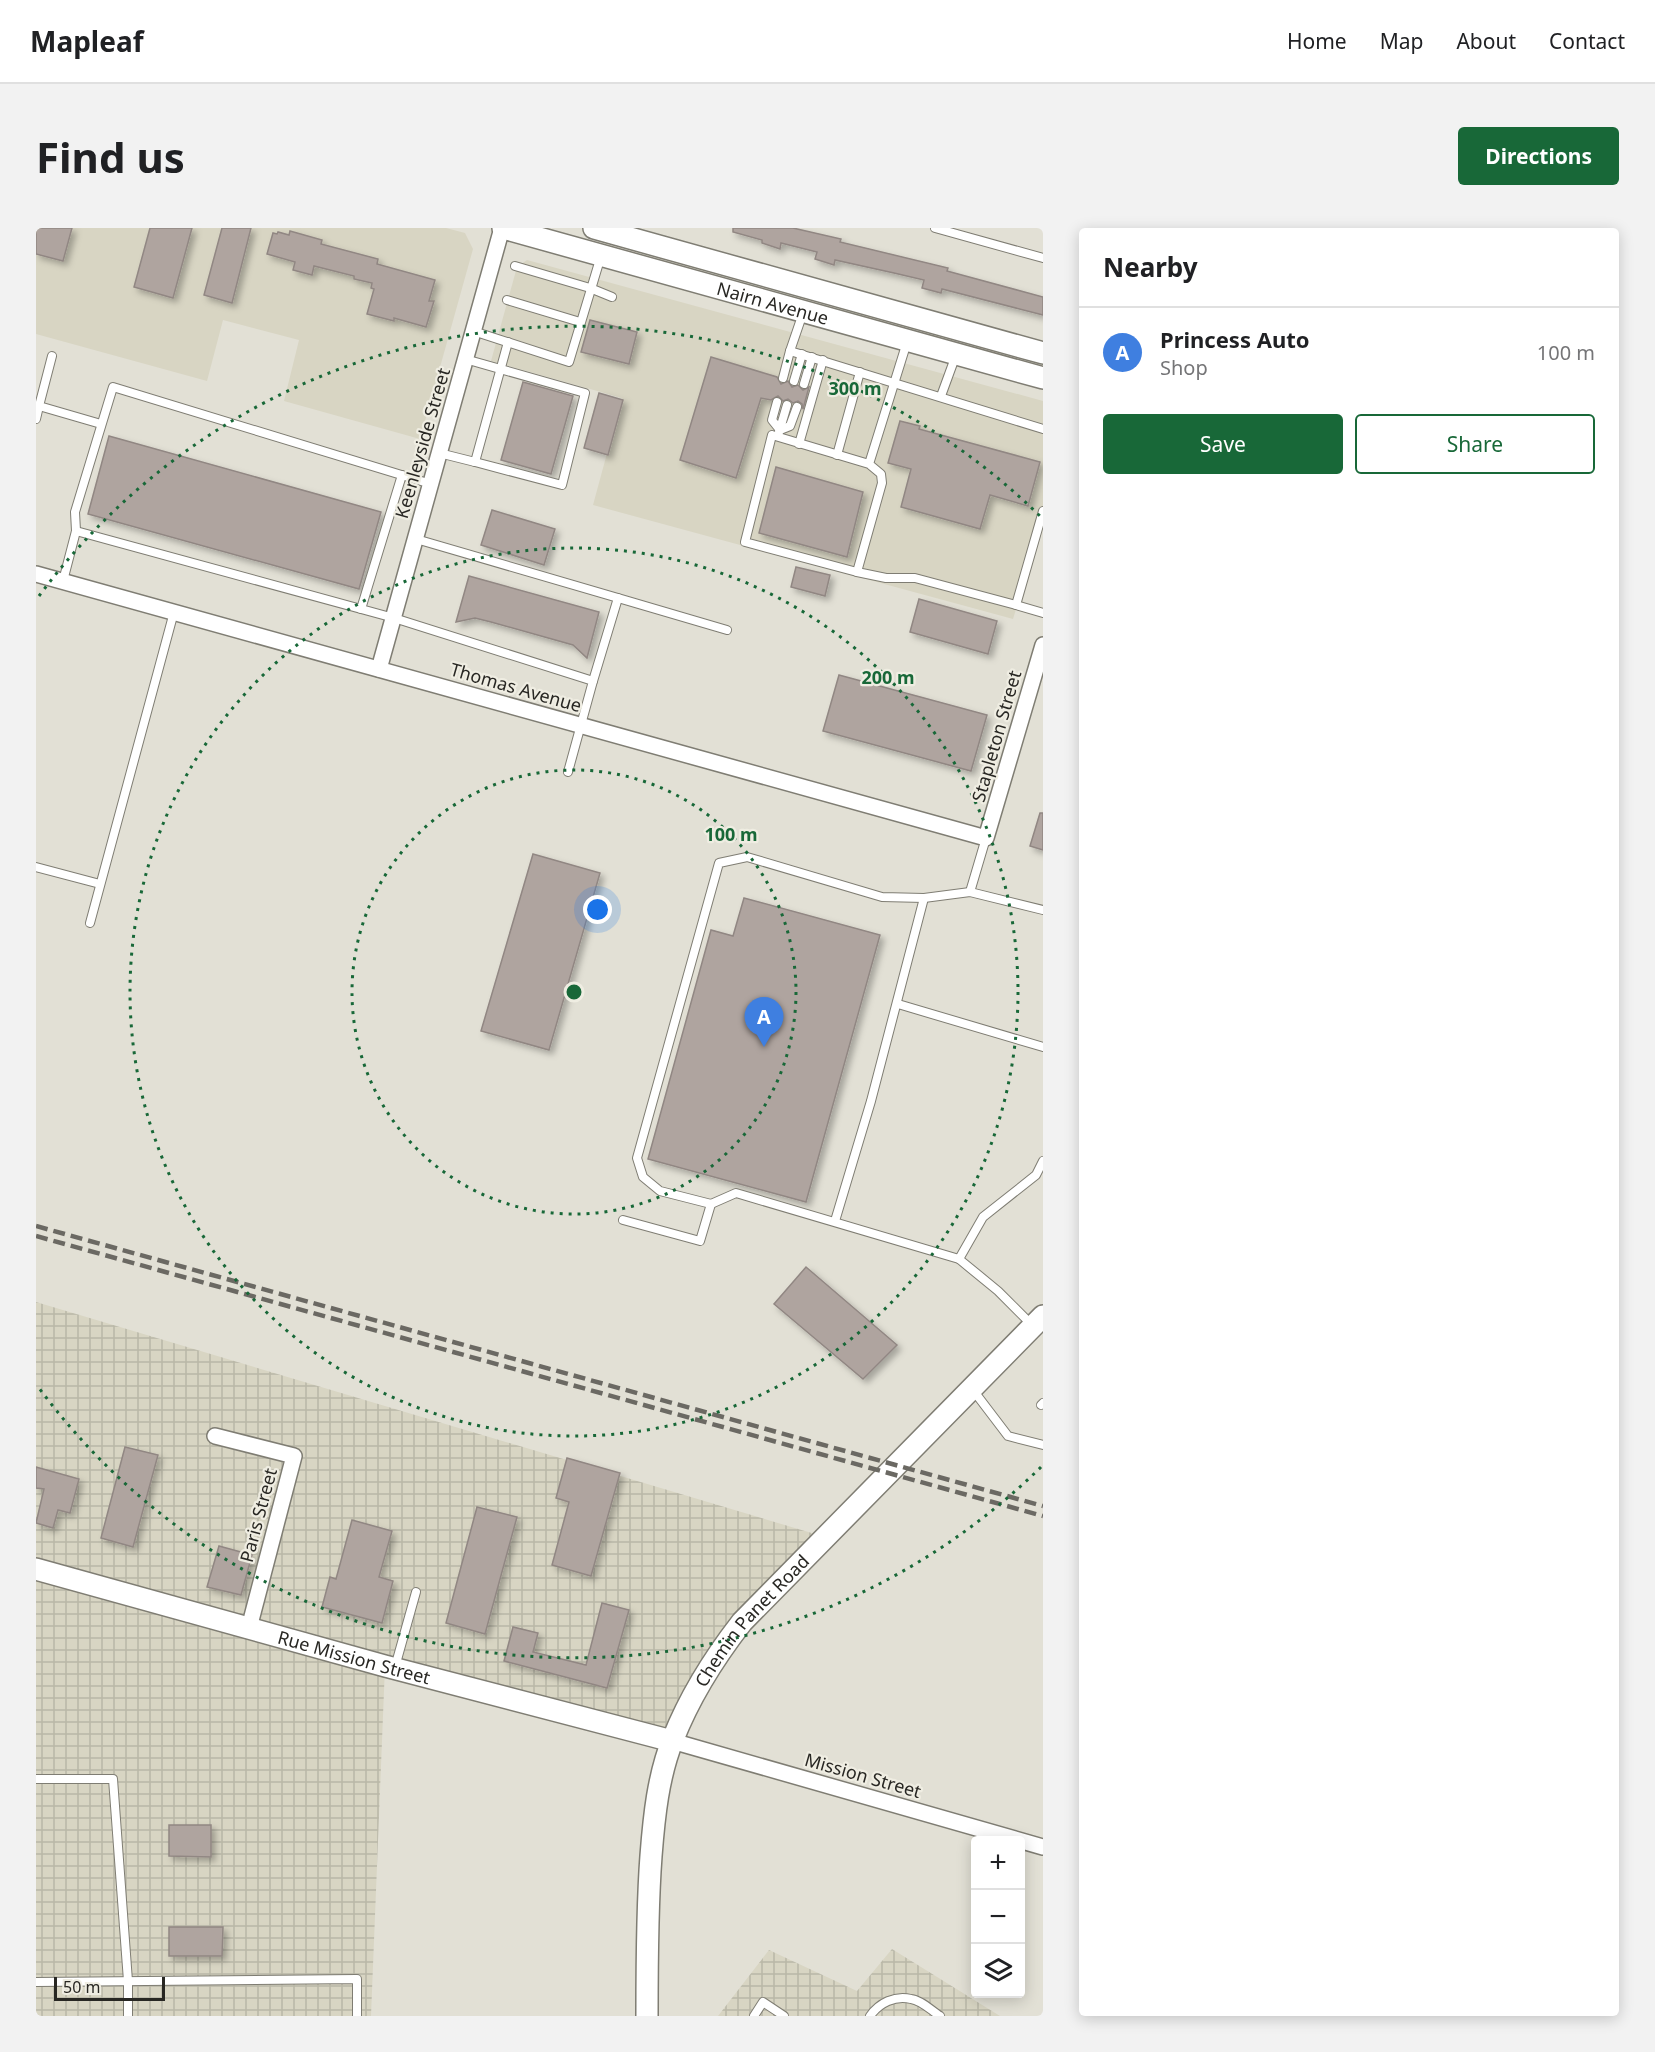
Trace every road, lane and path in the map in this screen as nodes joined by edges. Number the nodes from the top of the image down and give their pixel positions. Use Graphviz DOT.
graph roads {
  1 [pos="503,228"];
  2 [pos="594,228"];
  3 [pos="935,228"];
  4 [pos="602,255"];
  5 [pos="1043,258"];
  6 [pos="722,263"];
  7 [pos="515,266"];
  8 [pos="714,286"];
  9 [pos="590,288"];
  10 [pos="612,297"];
  11 [pos="507,300"];
  12 [pos="803,311"];
  13 [pos="913,317"];
  14 [pos="580,322"];
  15 [pos="473,331"];
  16 [pos="907,341"];
  17 [pos="508,342"];
  18 [pos="790,351"];
  19 [pos="1043,353"];
  20 [pos="802,354"];
  21 [pos="956,354"];
  22 [pos="52,356"];
  23 [pos="812,357"];
  24 [pos="465,359"];
  25 [pos="823,360"];
  26 [pos="501,370"];
  27 [pos="860,372"];
  28 [pos="783,378"];
  29 [pos="1043,378"];
  30 [pos="794,381"];
  31 [pos="895,382"];
  32 [pos="804,384"];
  33 [pos="941,396"];
  34 [pos="777,402"];
  35 [pos="787,405"];
  36 [pos="39,406"];
  37 [pos="797,407"];
  38 [pos="36,419"];
  39 [pos="101,424"];
  40 [pos="1043,429"];
  41 [pos="779,434"];
  42 [pos="799,444"];
  43 [pos="440,453"];
  44 [pos="837,455"];
  45 [pos="475,462"];
  46 [pos="869,464"];
  47 [pos="402,475"];
  48 [pos="431,484"];
  49 [pos="1043,511"];
  50 [pos="76,531"];
  51 [pos="416,539"];
  52 [pos="857,572"];
  53 [pos="36,574"];
  54 [pos="63,581"];
  55 [pos="618,597"];
  56 [pos="1016,605"];
  57 [pos="361,609"];
  58 [pos="174,612"];
  59 [pos="1043,613"];
  60 [pos="393,618"];
  61 [pos="727,630"];
  62 [pos="1043,645"];
  63 [pos="379,669"];
  64 [pos="593,681"];
  65 [pos="579,725"];
  66 [pos="568,772"];
  67 [pos="986,838"];
  68 [pos="36,867"];
  69 [pos="100,884"];
  70 [pos="970,892"];
  71 [pos="924,898"];
  72 [pos="1043,910"];
  73 [pos="90,923"];
  74 [pos="898,1005"];
  75 [pos="1043,1047"];
  76 [pos="1043,1161"];
  77 [pos="711,1204"];
  78 [pos="623,1220"];
  79 [pos="835,1221"];
  80 [pos="958,1259"];
  81 [pos="1038,1321"];
  82 [pos="972,1389"];
  83 [pos="215,1436"];
  84 [pos="1043,1445"];
  85 [pos="36,1569"];
  86 [pos="416,1592"];
  87 [pos="249,1628"];
  88 [pos="395,1668"];
  89 [pos="672,1741"];
  90 [pos="36,1779"];
  91 [pos="1043,1847"];
  92 [pos="36,1982"];
  93 [pos="128,1982"];
  94 [pos="128,2016"];
  95 [pos="357,2016"];
  96 [pos="646,2016"];
  97 [pos="754,2016"];
  98 [pos="784,2016"];
  99 [pos="870,2016"];
  100 [pos="940,2016"];
  1 -- 4 [label="street, Nairn Avenue"];
  1 -- 15 [label="street, Keenleyside Street"];
  2 -- 6 [label="street, Nairn Avenue"];
  3 -- 5 [label="lane"];
  4 -- 8 [label="street, Nairn Avenue"];
  4 -- 9 [label="lane"];
  6 -- 8 [label="street"];
  6 -- 13 [label="street, Nairn Avenue"];
  7 -- 9 [label="lane"];
  8 -- 12 [label="street, Nairn Avenue"];
  9 -- 10 [label="lane"];
  9 -- 14 [label="lane"];
  11 -- 14 [label="lane"];
  12 -- 16 [label="street, Nairn Avenue"];
  12 -- 18 [label="lane"];
  13 -- 16 [label="street"];
  13 -- 19 [label="street, Nairn Avenue"];
  14 -- 17 [label="lane"];
  15 -- 17 [label="lane"];
  15 -- 24 [label="street, Keenleyside Street"];
  16 -- 21 [label="street, Nairn Avenue"];
  16 -- 31 [label="lane"];
  17 -- 26 [label="lane"];
  18 -- 20 [label="lane"];
  18 -- 28 [label="lane"];
  20 -- 23 [label="lane"];
  20 -- 30 [label="lane"];
  21 -- 29 [label="street, Nairn Avenue"];
  21 -- 33 [label="lane"];
  22 -- 36 [label="lane"];
  23 -- 25 [label="lane"];
  23 -- 32 [label="lane"];
  24 -- 26 [label="lane"];
  24 -- 43 [label="street, Keenleyside Street"];
  25 -- 27 [label="lane"];
  25 -- 42 [label="lane"];
  26 -- 45 [label="lane"];
  26 -- 45 [label="lane"];
  27 -- 31 [label="lane"];
  27 -- 44 [label="lane"];
  31 -- 33 [label="lane"];
  31 -- 46 [label="lane"];
  33 -- 40 [label="lane"];
  34 -- 41 [label="lane"];
  35 -- 41 [label="lane"];
  36 -- 38 [label="lane"];
  36 -- 39 [label="lane"];
  37 -- 41 [label="lane"];
  39 -- 47 [label="lane"];
  39 -- 50 [label="lane"];
  41 -- 42 [label="lane"];
  41 -- 52 [label="lane"];
  42 -- 44 [label="lane"];
  43 -- 45 [label="lane"];
  43 -- 48 [label="street, Keenleyside Street"];
  44 -- 46 [label="lane"];
  46 -- 52 [label="lane"];
  47 -- 48 [label="lane"];
  47 -- 57 [label="lane"];
  48 -- 51 [label="street, Keenleyside Street"];
  49 -- 56 [label="lane"];
  50 -- 54 [label="lane"];
  50 -- 57 [label="lane"];
  51 -- 55 [label="lane"];
  51 -- 60 [label="street, Keenleyside Street"];
  52 -- 56 [label="lane"];
  53 -- 54 [label="street, Thomas Avenue"];
  54 -- 58 [label="street, Thomas Avenue"];
  55 -- 61 [label="lane"];
  55 -- 64 [label="lane"];
  56 -- 59 [label="lane"];
  57 -- 60 [label="lane"];
  58 -- 63 [label="street, Thomas Avenue"];
  58 -- 69 [label="lane"];
  60 -- 63 [label="street, Keenleyside Street"];
  60 -- 64 [label="lane"];
  62 -- 67 [label="street, Stapleton Street"];
  63 -- 65 [label="street, Thomas Avenue"];
  64 -- 65 [label="lane"];
  65 -- 66 [label="lane"];
  65 -- 67 [label="street, Thomas Avenue"];
  67 -- 70 [label="lane"];
  68 -- 69 [label="lane"];
  69 -- 73 [label="lane"];
  70 -- 71 [label="lane"];
  70 -- 72 [label="lane"];
  71 -- 74 [label="lane"];
  71 -- 77 [label="lane"];
  74 -- 75 [label="lane"];
  74 -- 79 [label="lane"];
  76 -- 80 [label="lane"];
  77 -- 78 [label="lane"];
  77 -- 79 [label="lane"];
  79 -- 80 [label="lane"];
  80 -- 81 [label="lane"];
  81 -- 82 [label="street, Chemin Panet Road"];
  82 -- 84 [label="lane"];
  82 -- 89 [label="street, Chemin Panet Road"];
  83 -- 87 [label="street, Paris Street"];
  85 -- 87 [label="street, Rue Mission Street"];
  86 -- 88 [label="lane"];
  87 -- 88 [label="street, Rue Mission Street"];
  88 -- 89 [label="street, Rue Mission Street"];
  89 -- 91 [label="street, Mission Street"];
  89 -- 96 [label="street, Chemin Panet Road"];
  90 -- 93 [label="lane"];
  92 -- 93 [label="lane"];
  93 -- 94 [label="lane"];
  93 -- 95 [label="lane"];
  97 -- 98 [label="lane"];
  99 -- 100 [label="lane"];
}
